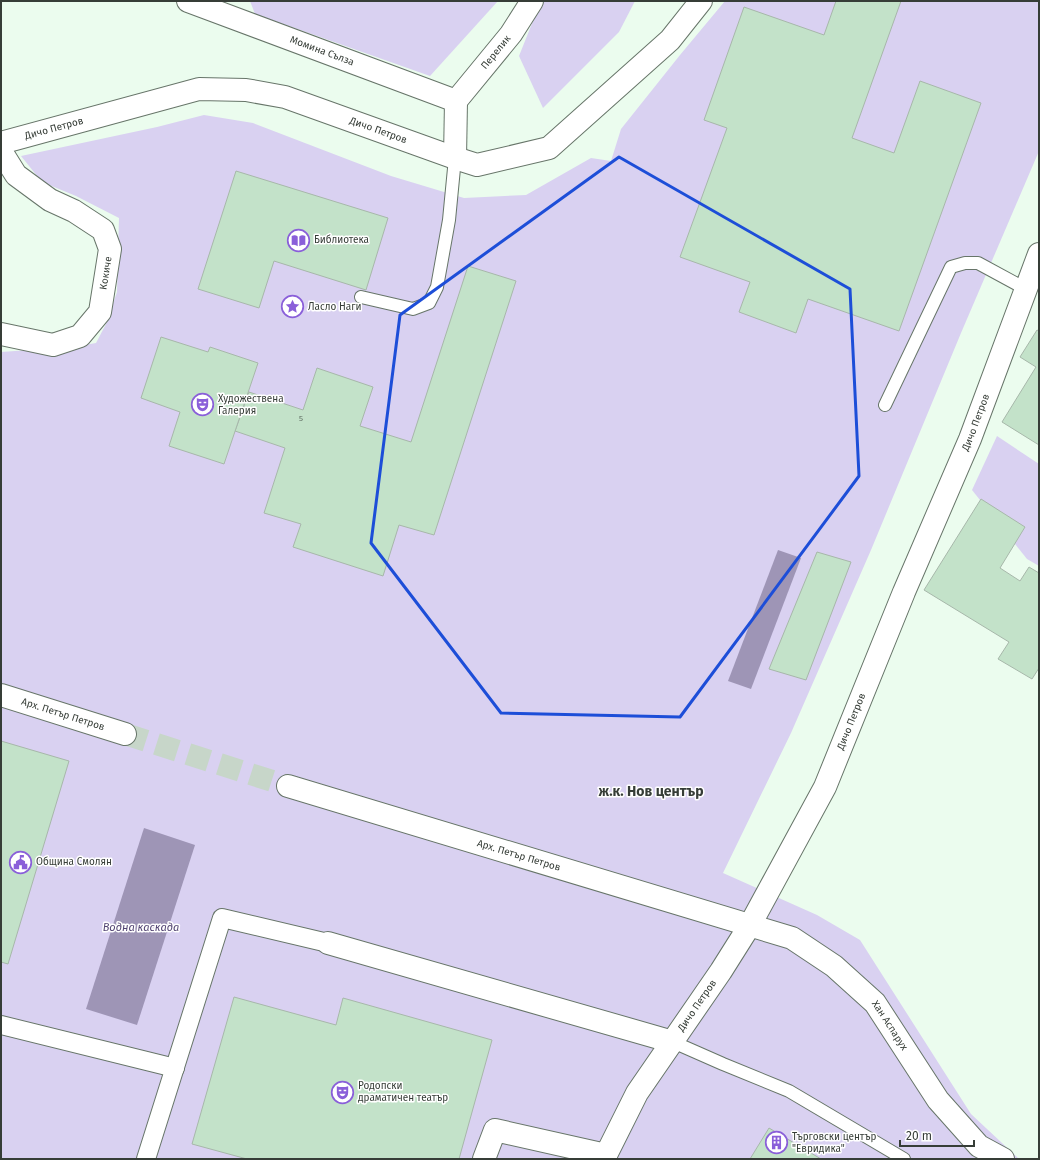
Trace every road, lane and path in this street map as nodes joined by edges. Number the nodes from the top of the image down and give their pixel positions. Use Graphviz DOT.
graph roads {
  1 [pos="188,1"];
  2 [pos="532,1"];
  3 [pos="701,1"];
  4 [pos="456,101"];
  5 [pos="1,143"];
  6 [pos="1,151"];
  7 [pos="455,158"];
  8 [pos="1039,254"];
  9 [pos="1026,289"];
  10 [pos="361,297"];
  11 [pos="1,334"];
  12 [pos="885,405"];
  13 [pos="1,695"];
  14 [pos="125,734"];
  15 [pos="288,786"];
  16 [pos="750,925"];
  17 [pos="328,943"];
  18 [pos="1,1025"];
  19 [pos="673,1042"];
  20 [pos="175,1068"];
  21 [pos="605,1157"];
  22 [pos="146,1159"];
  23 [pos="484,1159"];
  24 [pos="904,1159"];
  25 [pos="1003,1159"];
  1 -- 4 [label="street, Момина Сълза"];
  2 -- 4 [label="street, Перелик"];
  3 -- 7 [label="street, Дичо Петров"];
  4 -- 7 [label="street"];
  5 -- 7 [label="street, Дичо Петров"];
  6 -- 11 [label="street, Кокиче"];
  7 -- 10 [label="lane"];
  8 -- 9 [label="street, Дичо Петров"];
  9 -- 12 [label="lane"];
  9 -- 16 [label="street, Дичо Петров"];
  13 -- 14 [label="street, Арх. Петър Петров"];
  15 -- 16 [label="street, Арх. Петър Петров"];
  16 -- 19 [label="street, Дичо Петров"];
  16 -- 25 [label="street, Хан Аспарух"];
  17 -- 19 [label="street"];
  17 -- 20 [label="street"];
  18 -- 20 [label="street"];
  19 -- 21 [label="street, Дичо Петров"];
  19 -- 24 [label="lane"];
  20 -- 22 [label="street"];
  21 -- 23 [label="street"];
}
